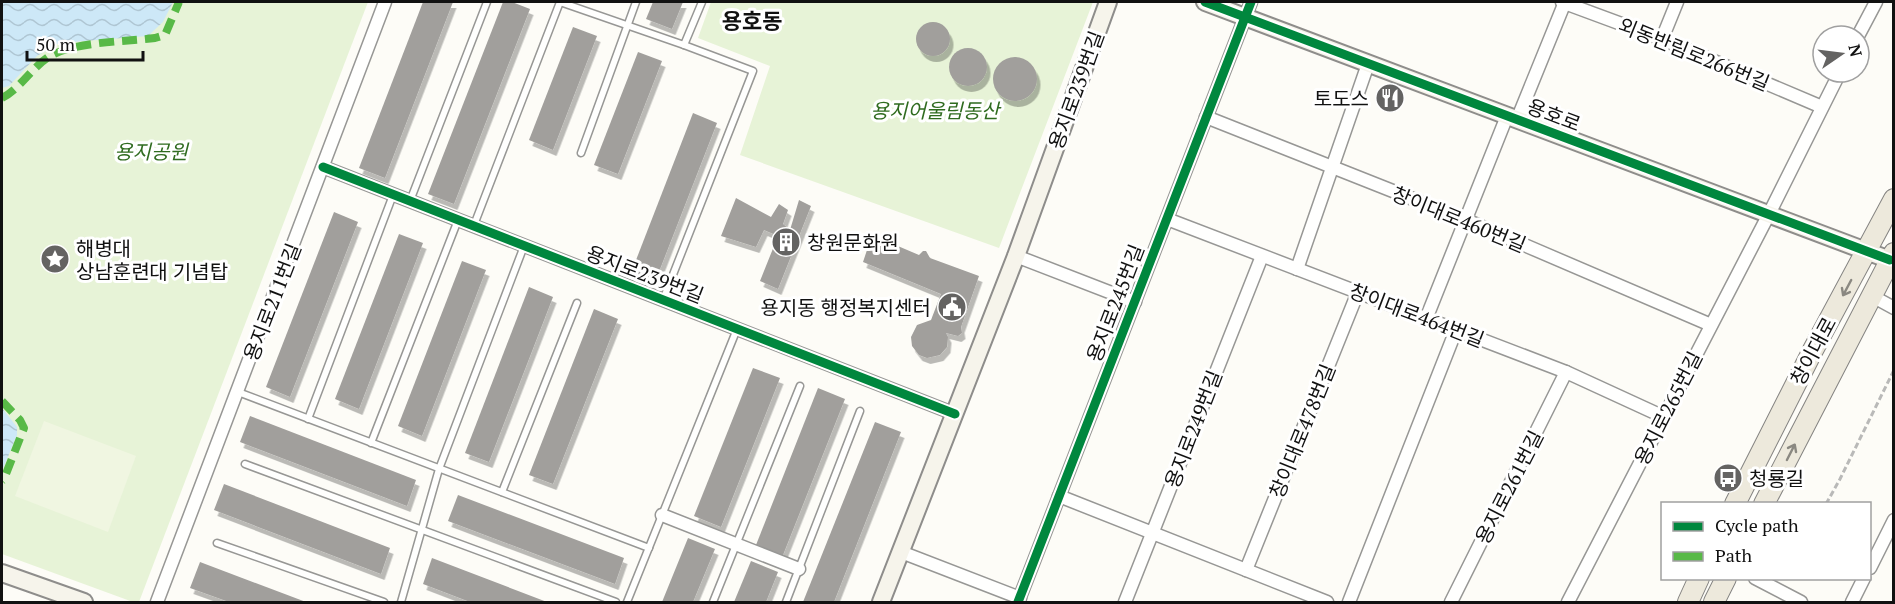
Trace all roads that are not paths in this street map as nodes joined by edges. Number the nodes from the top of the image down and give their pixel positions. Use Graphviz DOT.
graph roads {
  1 [pos="385,2"];
  2 [pos="486,2"];
  3 [pos="560,2"];
  4 [pos="636,2"];
  5 [pos="702,2"];
  6 [pos="1108,2"];
  7 [pos="1205,2"];
  8 [pos="1564,2"];
  9 [pos="1677,2"];
  10 [pos="1876,2"];
  11 [pos="1248,9"];
  12 [pos="1864,24"];
  13 [pos="628,25"];
  14 [pos="1662,39"];
  15 [pos="684,45"];
  16 [pos="1368,64"];
  17 [pos="1834,84"];
  18 [pos="1822,107"];
  19 [pos="1206,117"];
  20 [pos="1512,118"];
  21 [pos="580,153"];
  22 [pos="322,167"];
  23 [pos="1332,167"];
  24 [pos="393,195"];
  25 [pos="1893,199"];
  26 [pos="410,201"];
  27 [pos="1769,214"];
  28 [pos="1167,219"];
  29 [pos="458,220"];
  30 [pos="1466,220"];
  31 [pos="473,226"];
  32 [pos="524,246"];
  33 [pos="1867,251"];
  34 [pos="1016,256"];
  35 [pos="1262,256"];
  36 [pos="1892,257"];
  37 [pos="1297,269"];
  38 [pos="1358,292"];
  39 [pos="1872,296"];
  40 [pos="663,300"];
  41 [pos="1135,302"];
  42 [pos="577,303"];
  43 [pos="1893,308"];
  44 [pos="1426,319"];
  45 [pos="1711,325"];
  46 [pos="737,329"];
  47 [pos="1456,330"];
  48 [pos="1566,372"];
  49 [pos="800,386"];
  50 [pos="238,392"];
  51 [pos="860,411"];
  52 [pos="955,414"];
  53 [pos="1664,417"];
  54 [pos="308,419"];
  55 [pos="371,443"];
  56 [pos="245,464"];
  57 [pos="439,469"];
  58 [pos="501,492"];
  59 [pos="1059,496"];
  60 [pos="1736,502"];
  61 [pos="1765,502"];
  62 [pos="662,515"];
  63 [pos="1893,520"];
  64 [pos="421,530"];
  65 [pos="1152,533"];
  66 [pos="217,543"];
  67 [pos="737,544"];
  68 [pos="649,548"];
  69 [pos="901,552"];
  70 [pos="1871,564"];
  71 [pos="799,569"];
  72 [pos="1246,570"];
  73 [pos="2,573"];
  74 [pos="1699,580"];
  75 [pos="1726,580"];
  76 [pos="1757,580"];
  77 [pos="1864,580"];
  78 [pos="1019,600"];
  79 [pos="84,603"];
  80 [pos="157,603"];
  81 [pos="384,603"];
  82 [pos="401,603"];
  83 [pos="616,603"];
  84 [pos="627,603"];
  85 [pos="713,603"];
  86 [pos="786,603"];
  87 [pos="881,603"];
  88 [pos="1125,603"];
  89 [pos="1327,603"];
  90 [pos="1349,603"];
  91 [pos="1451,603"];
  92 [pos="1568,603"];
  93 [pos="1688,603"];
  94 [pos="1714,603"];
  95 [pos="1801,603"];
  96 [pos="1852,603"];
  1 -- 22 [label="street, 용지로211번길"];
  2 -- 26 [label="lane"];
  3 -- 13 [label="lane"];
  3 -- 31 [label="lane"];
  4 -- 13 [label="lane"];
  5 -- 15 [label="lane"];
  6 -- 34 [label="street, 용지로239번길"];
  7 -- 11 [label="street, 용호로"];
  8 -- 14 [label="street, 외동반림로266번길"];
  8 -- 20 [label="street, 외동반림로266번길"];
  9 -- 14 [label="street"];
  10 -- 12 [label="street"];
  11 -- 16 [label="street, 용호로"];
  11 -- 19 [label="street, 용지로245번길"];
  13 -- 15 [label="lane"];
  13 -- 21 [label="lane"];
  14 -- 18 [label="street, 외동반림로266번길"];
  15 -- 40 [label="lane"];
  16 -- 20 [label="street, 용호로"];
  16 -- 23 [label="street"];
  17 -- 18 [label="street, 용지로265번길"];
  18 -- 27 [label="street, 용지로265번길"];
  19 -- 23 [label="street, 창이대로460번길"];
  19 -- 28 [label="street, 용지로245번길"];
  20 -- 27 [label="street, 용호로"];
  20 -- 30 [label="street, 외동반림로266번길"];
  22 -- 24 [label="street, 용지로239번길"];
  22 -- 50 [label="street, 용지로211번길"];
  23 -- 30 [label="street, 창이대로460번길"];
  23 -- 37 [label="street"];
  24 -- 26 [label="street, 용지로239번길"];
  24 -- 54 [label="lane"];
  25 -- 33 [label="main road, 창이대로"];
  26 -- 29 [label="street, 용지로239번길"];
  27 -- 33 [label="street, 용호로"];
  27 -- 45 [label="street, 용지로265번길"];
  28 -- 35 [label="street, 창이대로464번길"];
  28 -- 41 [label="street, 용지로245번길"];
  29 -- 31 [label="street, 용지로239번길"];
  29 -- 55 [label="lane"];
  30 -- 44 [label="street, 외동반림로266번길"];
  30 -- 45 [label="street, 창이대로460번길"];
  31 -- 32 [label="street, 용지로239번길"];
  32 -- 40 [label="street, 용지로239번길"];
  32 -- 57 [label="lane"];
  33 -- 36 [label="street, 용호로"];
  33 -- 60 [label="main road, 창이대로, one-way"];
  34 -- 41 [label="street"];
  34 -- 52 [label="street, 용지로239번길"];
  35 -- 37 [label="street, 창이대로464번길"];
  35 -- 65 [label="street, 용지로249번길"];
  36 -- 39 [label="main road, 창이대로"];
  37 -- 38 [label="street, 창이대로464번길"];
  38 -- 44 [label="street, 창이대로464번길"];
  38 -- 72 [label="street, 창이대로478번길"];
  39 -- 43 [label="street"];
  61 -- 39 [label="main road, 창이대로, one-way"];
  40 -- 46 [label="street, 용지로239번길"];
  41 -- 59 [label="street, 용지로245번길"];
  42 -- 58 [label="lane"];
  44 -- 47 [label="street, 창이대로464번길"];
  45 -- 53 [label="street, 용지로265번길"];
  46 -- 52 [label="street, 용지로239번길"];
  46 -- 62 [label="lane"];
  47 -- 48 [label="street, 창이대로464번길"];
  47 -- 90 [label="street"];
  48 -- 53 [label="street, 창이대로464번길"];
  48 -- 91 [label="street, 용지로261번길"];
  49 -- 67 [label="lane"];
  50 -- 54 [label="lane"];
  50 -- 80 [label="street, 용지로211번길"];
  51 -- 71 [label="lane"];
  52 -- 69 [label="street, 용지로239번길"];
  53 -- 92 [label="street, 용지로265번길"];
  54 -- 55 [label="lane"];
  55 -- 57 [label="lane"];
  56 -- 64 [label="lane"];
  57 -- 58 [label="lane"];
  57 -- 64 [label="lane"];
  58 -- 68 [label="lane"];
  59 -- 65 [label="street"];
  59 -- 78 [label="street, 용지로245번길"];
  62 -- 67 [label="street"];
  62 -- 68 [label="lane"];
  63 -- 70 [label="street"];
  64 -- 82 [label="lane"];
  64 -- 83 [label="lane"];
  65 -- 72 [label="street"];
  65 -- 88 [label="street, 용지로249번길"];
  66 -- 81 [label="lane"];
  67 -- 71 [label="street"];
  67 -- 85 [label="lane"];
  68 -- 84 [label="lane"];
  69 -- 78 [label="street"];
  69 -- 87 [label="street, 용지로239번길"];
  71 -- 86 [label="lane"];
  72 -- 89 [label="street"];
  73 -- 79 [label="street"];
  74 -- 93 [label="main road"];
  75 -- 94 [label="main road"];
  76 -- 95 [label="street"];
  77 -- 96 [label="street"];
}
